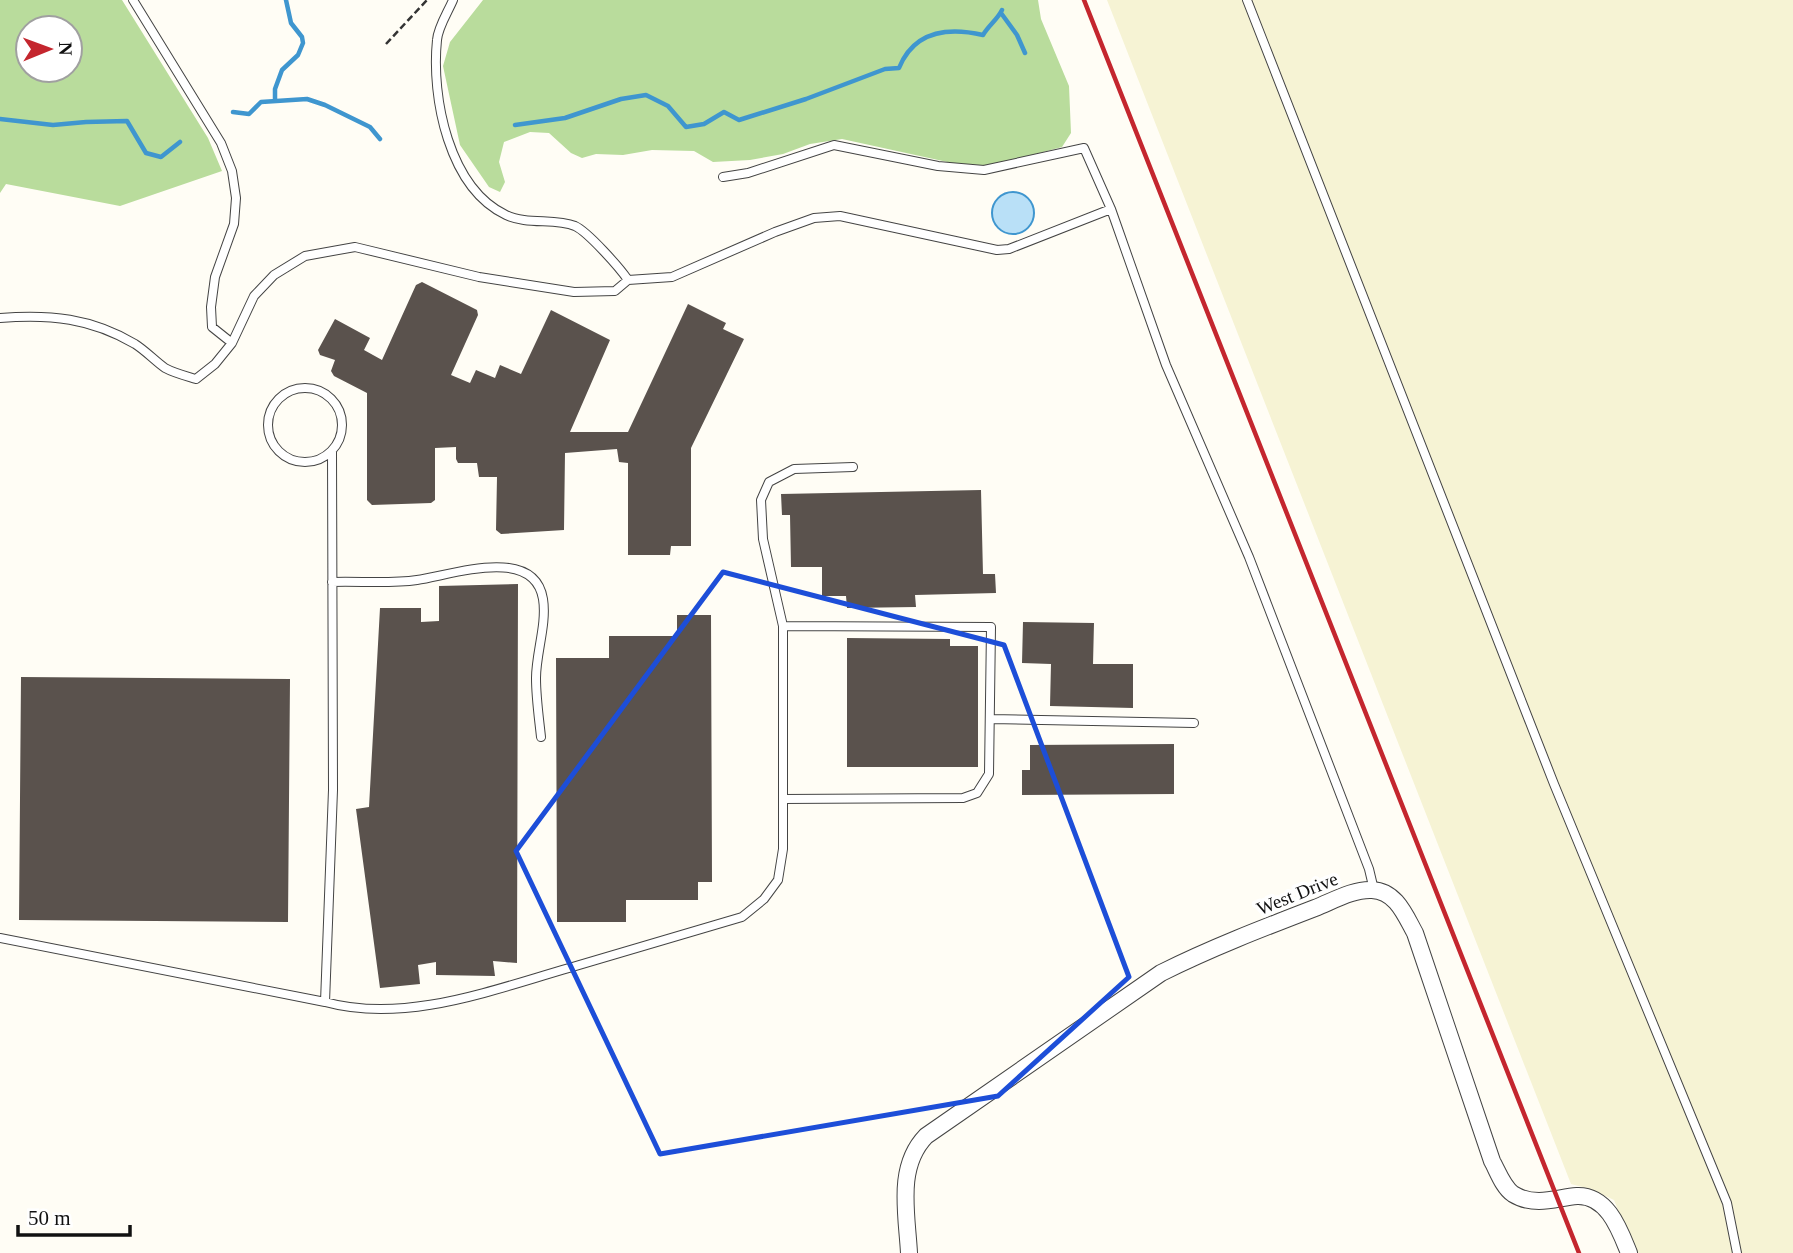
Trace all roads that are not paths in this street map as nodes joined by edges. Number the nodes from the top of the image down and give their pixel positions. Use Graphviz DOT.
graph roads {
  1 [pos="133,0"];
  2 [pos="453,0"];
  3 [pos="1247,0"];
  4 [pos="723,177"];
  5 [pos="1111,209"];
  6 [pos="628,280"];
  7 [pos="0,318"];
  8 [pos="232,343"];
  9 [pos="332,451"];
  10 [pos="853,467"];
  11 [pos="332,582"];
  12 [pos="783,626"];
  13 [pos="990,719"];
  14 [pos="1194,723"];
  15 [pos="541,737"];
  16 [pos="783,799"];
  17 [pos="1374,890"];
  18 [pos="0,938"];
  19 [pos="325,1002"];
  20 [pos="909,1253"];
  21 [pos="1629,1253"];
  22 [pos="1737,1253"];
  1 -- 8 [label="lane"];
  2 -- 6 [label="lane"];
  3 -- 22 [label="lane"];
  4 -- 5 [label="lane"];
  5 -- 6 [label="lane"];
  5 -- 17 [label="lane"];
  6 -- 8 [label="lane"];
  7 -- 8 [label="lane"];
  9 -- 9 [label="lane"];
  9 -- 11 [label="lane"];
  10 -- 12 [label="lane"];
  11 -- 15 [label="lane"];
  11 -- 19 [label="lane"];
  12 -- 13 [label="lane"];
  12 -- 16 [label="lane"];
  13 -- 14 [label="lane"];
  13 -- 16 [label="lane"];
  16 -- 19 [label="lane"];
  17 -- 20 [label="street, West Drive"];
  17 -- 21 [label="street"];
  18 -- 19 [label="lane"];
}
